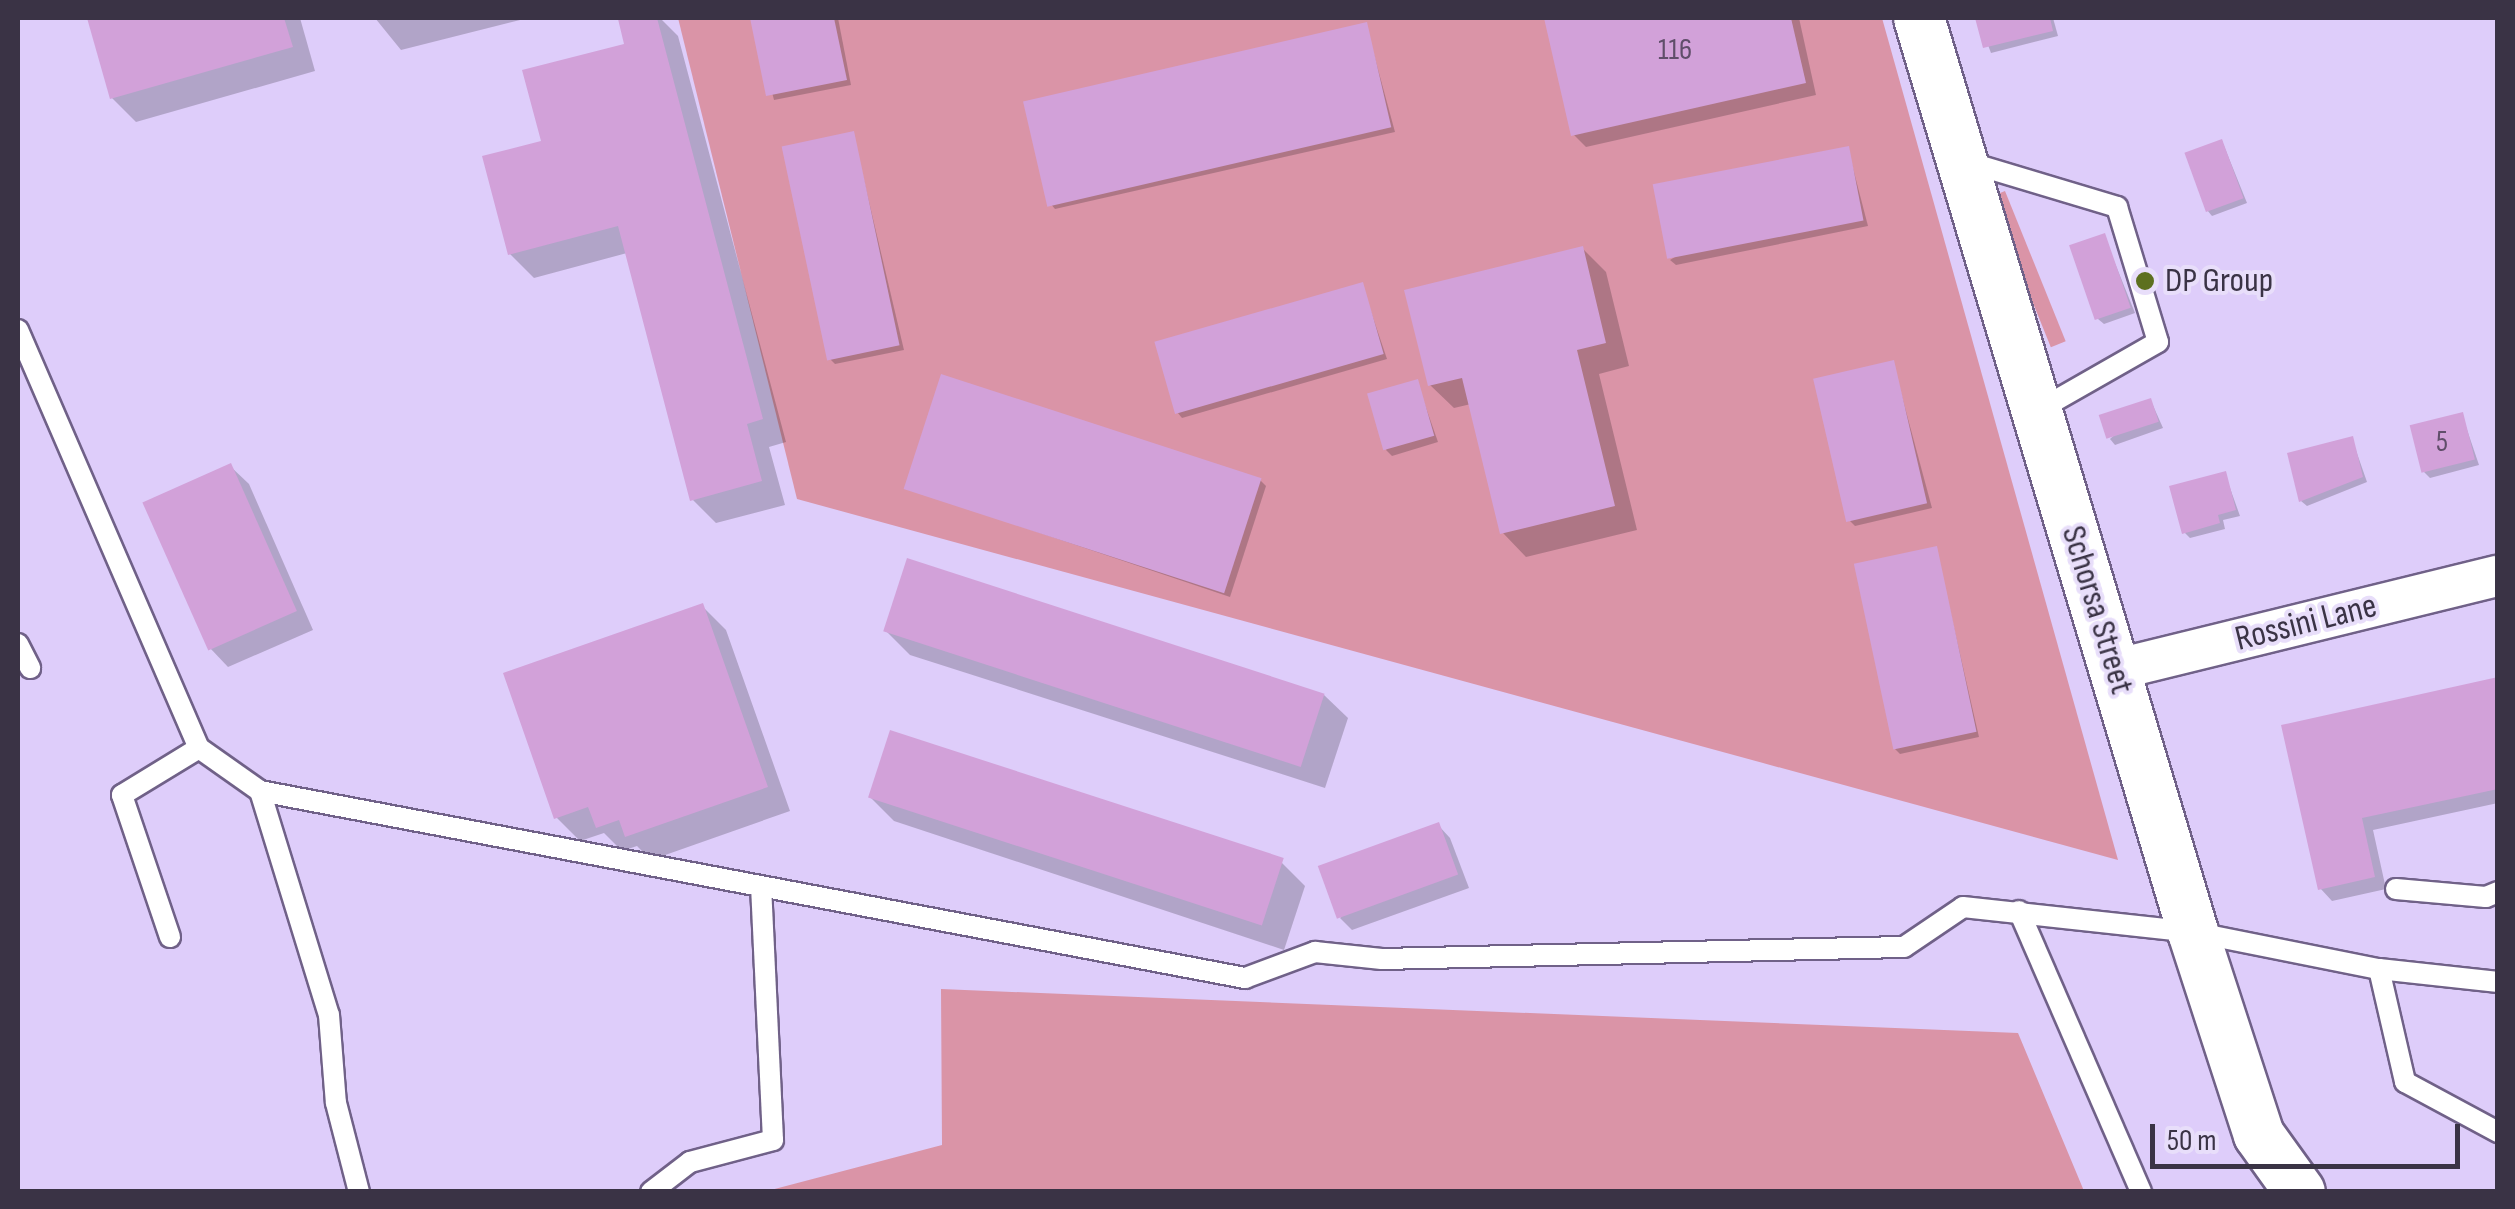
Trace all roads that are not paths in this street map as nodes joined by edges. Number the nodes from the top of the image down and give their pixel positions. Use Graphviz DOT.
graph roads {
  1 [pos="1919,18"];
  2 [pos="1962,160"];
  3 [pos="18,330"];
  4 [pos="2037,411"];
  5 [pos="2498,576"];
  6 [pos="18,644"];
  7 [pos="30,668"];
  8 [pos="2114,670"];
  9 [pos="199,748"];
  10 [pos="260,791"];
  11 [pos="762,888"];
  12 [pos="2396,889"];
  13 [pos="2498,892"];
  14 [pos="2019,911"];
  15 [pos="2193,932"];
  16 [pos="170,937"];
  17 [pos="2379,969"];
  18 [pos="2498,982"];
  19 [pos="2498,1132"];
  20 [pos="359,1192"];
  21 [pos="651,1192"];
  22 [pos="2141,1192"];
  23 [pos="2300,1192"];
  1 -- 2 [label="street, Schorsa Street"];
  2 -- 4 [label="street, Schorsa Street"];
  2 -- 4 [label="lane"];
  3 -- 9 [label="lane"];
  4 -- 8 [label="street, Schorsa Street"];
  5 -- 8 [label="street, Rossini Lane"];
  6 -- 7 [label="lane"];
  8 -- 15 [label="street, Schorsa Street"];
  9 -- 10 [label="lane"];
  9 -- 16 [label="lane"];
  10 -- 11 [label="lane"];
  10 -- 20 [label="lane"];
  11 -- 14 [label="lane"];
  11 -- 21 [label="lane"];
  12 -- 13 [label="lane"];
  14 -- 15 [label="lane"];
  14 -- 22 [label="lane"];
  15 -- 17 [label="lane"];
  15 -- 23 [label="street, Schorsa Street"];
  17 -- 18 [label="lane"];
  17 -- 19 [label="lane"];
}
